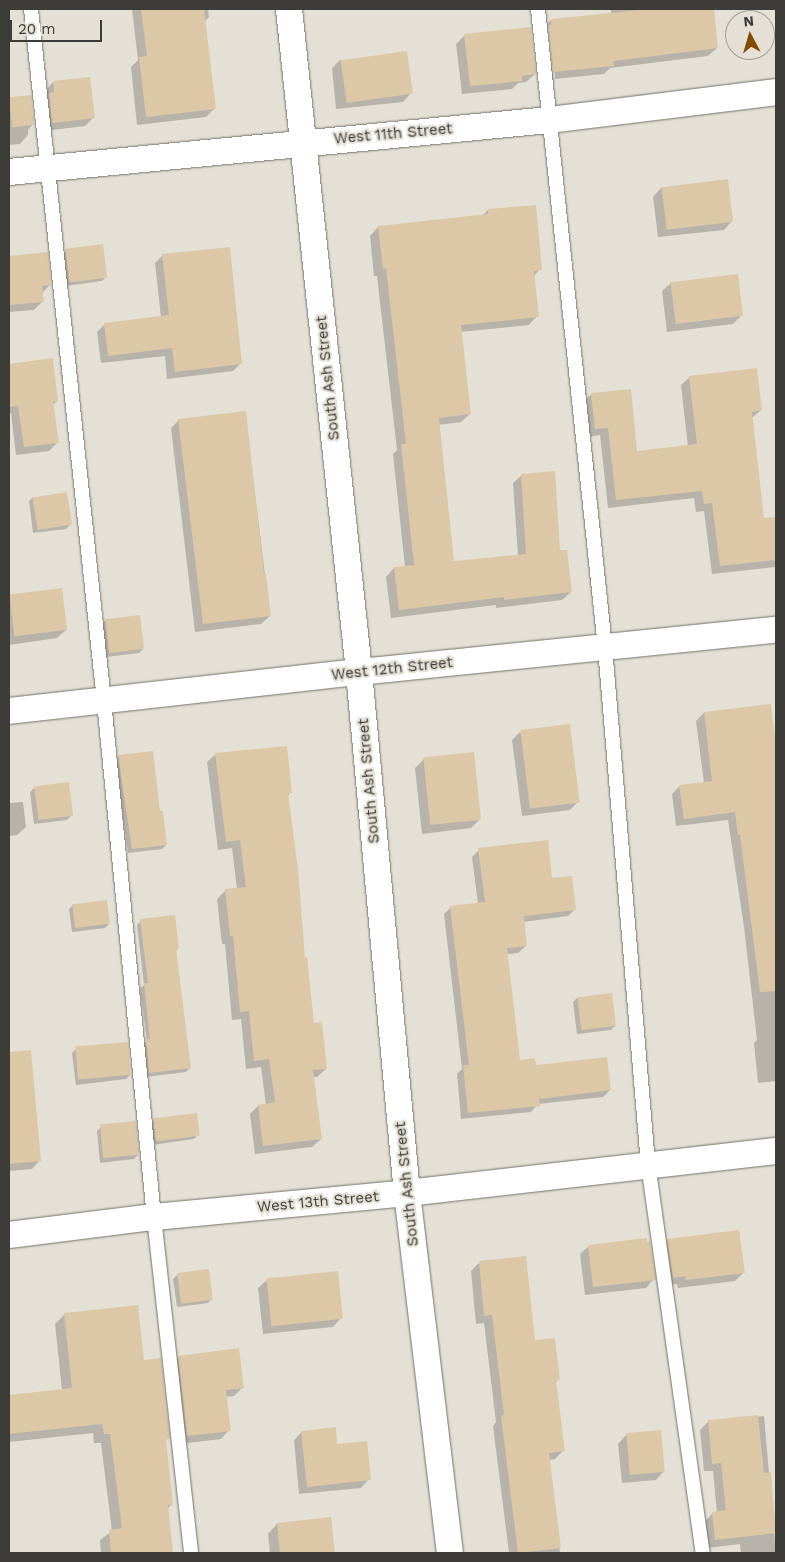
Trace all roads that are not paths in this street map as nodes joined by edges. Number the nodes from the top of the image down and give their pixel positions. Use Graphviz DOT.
graph roads {
  1 [pos="31,9"];
  2 [pos="289,9"];
  3 [pos="538,9"];
  4 [pos="776,92"];
  5 [pos="548,120"];
  6 [pos="303,142"];
  7 [pos="47,168"];
  8 [pos="9,172"];
  9 [pos="776,630"];
  10 [pos="605,647"];
  11 [pos="359,672"];
  12 [pos="104,701"];
  13 [pos="9,711"];
  14 [pos="776,1151"];
  15 [pos="648,1164"];
  16 [pos="408,1193"];
  17 [pos="154,1217"];
  18 [pos="9,1235"];
  19 [pos="191,1553"];
  20 [pos="450,1553"];
  21 [pos="704,1553"];
  1 -- 7 [label="lane"];
  2 -- 6 [label="street, South Ash Street"];
  3 -- 5 [label="lane"];
  4 -- 5 [label="street, West 11th Street"];
  5 -- 6 [label="street, West 11th Street"];
  5 -- 10 [label="lane"];
  6 -- 7 [label="street, West 11th Street"];
  6 -- 11 [label="street, South Ash Street"];
  7 -- 8 [label="street, West 11th Street"];
  7 -- 12 [label="lane"];
  9 -- 10 [label="street, West 12th Street"];
  10 -- 11 [label="street, West 12th Street"];
  10 -- 15 [label="lane"];
  11 -- 12 [label="street, West 12th Street"];
  11 -- 16 [label="street, South Ash Street"];
  12 -- 13 [label="street, West 12th Street"];
  12 -- 17 [label="lane"];
  14 -- 15 [label="street, West 13th Street"];
  15 -- 16 [label="street, West 13th Street"];
  15 -- 21 [label="lane"];
  16 -- 17 [label="street, West 13th Street"];
  16 -- 20 [label="street, South Ash Street"];
  17 -- 18 [label="street, West 13th Street"];
  17 -- 19 [label="lane"];
}
